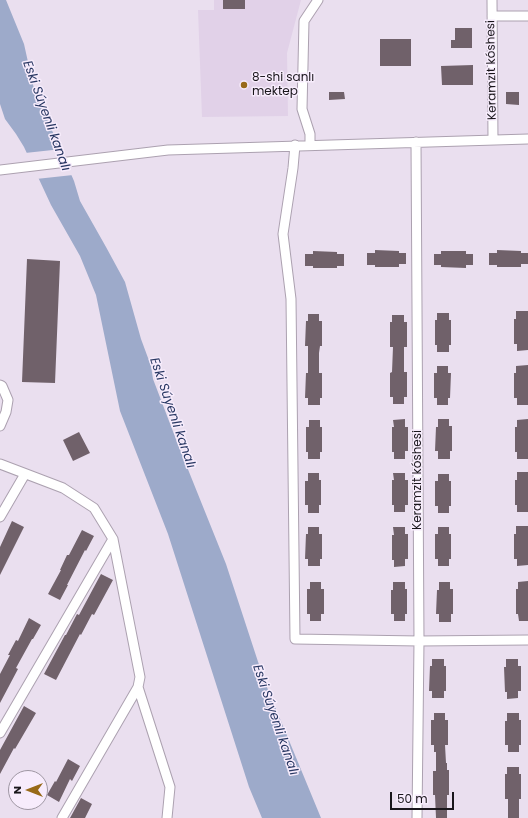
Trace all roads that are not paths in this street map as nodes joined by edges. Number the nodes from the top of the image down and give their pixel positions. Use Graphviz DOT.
graph roads {
  1 [pos="318,0"];
  2 [pos="492,0"];
  3 [pos="492,16"];
  4 [pos="528,16"];
  5 [pos="528,139"];
  6 [pos="493,140"];
  7 [pos="416,142"];
  8 [pos="310,145"];
  9 [pos="295,146"];
  10 [pos="0,170"];
  11 [pos="0,385"];
  12 [pos="0,426"];
  13 [pos="0,464"];
  14 [pos="25,474"];
  15 [pos="0,517"];
  16 [pos="113,539"];
  17 [pos="528,640"];
  18 [pos="419,641"];
  19 [pos="138,687"];
  20 [pos="0,733"];
  21 [pos="62,818"];
  22 [pos="167,818"];
  23 [pos="417,818"];
  1 -- 8 [label="street"];
  2 -- 3 [label="street, Keramzit kóshesi"];
  3 -- 4 [label="street"];
  3 -- 6 [label="street, Keramzit kóshesi"];
  5 -- 6 [label="street"];
  6 -- 7 [label="street"];
  7 -- 8 [label="street"];
  7 -- 18 [label="street, Keramzit kóshesi"];
  8 -- 9 [label="street"];
  9 -- 10 [label="street"];
  9 -- 18 [label="street"];
  11 -- 12 [label="street"];
  13 -- 14 [label="street"];
  14 -- 15 [label="street"];
  14 -- 16 [label="street"];
  16 -- 19 [label="street"];
  16 -- 20 [label="street"];
  17 -- 18 [label="street"];
  18 -- 23 [label="street, Keramzit kóshesi"];
  19 -- 21 [label="street"];
  19 -- 22 [label="street"];
}
